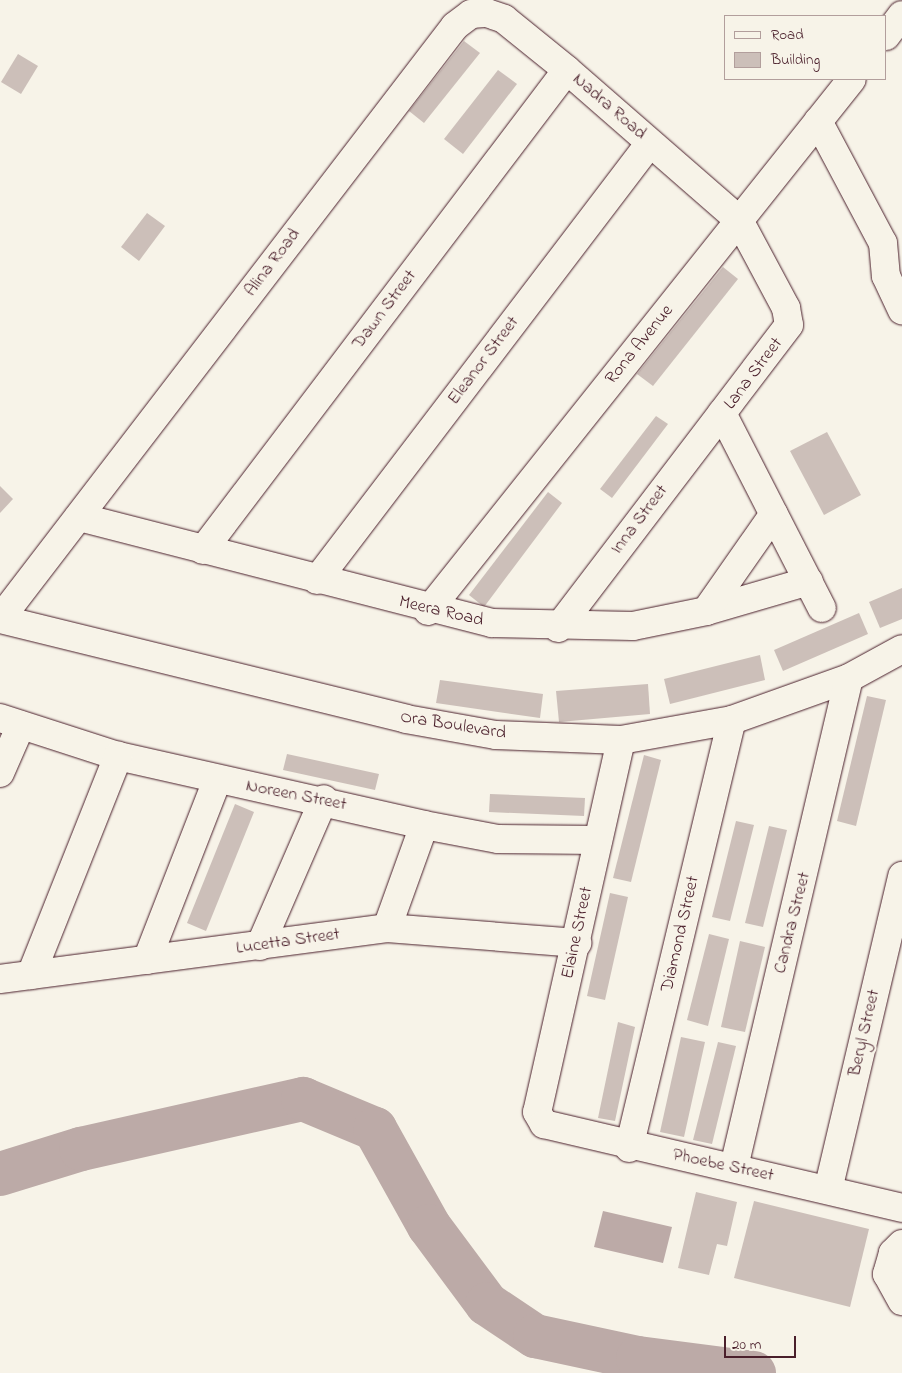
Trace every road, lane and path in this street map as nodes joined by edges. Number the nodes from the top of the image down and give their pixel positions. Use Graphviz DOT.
graph roads {
  1 [pos="471,14"];
  2 [pos="567,70"];
  3 [pos="851,80"];
  4 [pos="818,121"];
  5 [pos="650,143"];
  6 [pos="739,220"];
  7 [pos="893,250"];
  8 [pos="902,310"];
  9 [pos="722,413"];
  10 [pos="774,514"];
  11 [pos="79,517"];
  12 [pos="203,550"];
  13 [pos="317,580"];
  14 [pos="809,581"];
  15 [pos="822,608"];
  16 [pos="428,611"];
  17 [pos="706,611"];
  18 [pos="0,619"];
  19 [pos="558,628"];
  20 [pos="902,649"];
  21 [pos="849,678"];
  22 [pos="732,720"];
  23 [pos="10,722"];
  24 [pos="621,740"];
  25 [pos="118,756"];
  26 [pos="0,772"];
  27 [pos="216,780"];
  28 [pos="324,799"];
  29 [pos="424,825"];
  30 [pos="598,840"];
  31 [pos="902,876"];
  32 [pos="387,928"];
  33 [pos="577,943"];
  34 [pos="260,946"];
  35 [pos="147,960"];
  36 [pos="31,975"];
  37 [pos="0,979"];
  38 [pos="544,1124"];
  39 [pos="629,1148"];
  40 [pos="734,1167"];
  41 [pos="828,1190"];
  42 [pos="902,1208"];
  43 [pos="902,1244"];
  44 [pos="902,1301"];
  1 -- 2 [label="street, Nadra Road"];
  1 -- 11 [label="street, Alina Road"];
  2 -- 5 [label="street, Nadra Road"];
  2 -- 12 [label="street, Dawn Street"];
  3 -- 4 [label="street, Rona Avenue"];
  4 -- 6 [label="street, Rona Avenue"];
  4 -- 7 [label="street"];
  5 -- 6 [label="street, Nadra Road"];
  5 -- 13 [label="street, Eleanor Street"];
  6 -- 9 [label="street, Lana Street"];
  6 -- 16 [label="street, Rona Avenue"];
  7 -- 8 [label="street"];
  9 -- 10 [label="street, Lana Street"];
  9 -- 19 [label="street, Inna Street"];
  10 -- 14 [label="street, Lana Street"];
  10 -- 17 [label="street"];
  11 -- 12 [label="street, Meera Road"];
  11 -- 18 [label="street, Alina Road"];
  12 -- 13 [label="street, Meera Road"];
  13 -- 16 [label="street, Meera Road"];
  14 -- 15 [label="street, Lana Street"];
  14 -- 17 [label="street, Meera Road"];
  16 -- 19 [label="street, Meera Road"];
  17 -- 19 [label="street, Meera Road"];
  18 -- 24 [label="street, Ora Boulevard"];
  20 -- 21 [label="street, Ora Boulevard"];
  21 -- 22 [label="street, Ora Boulevard"];
  21 -- 40 [label="street, Candra Street"];
  22 -- 24 [label="street, Ora Boulevard"];
  22 -- 39 [label="street, Diamond Street"];
  23 -- 25 [label="street, Noreen Street"];
  23 -- 26 [label="street"];
  24 -- 30 [label="street, Elaine Street"];
  25 -- 27 [label="street, Noreen Street"];
  25 -- 36 [label="street"];
  27 -- 28 [label="street, Noreen Street"];
  27 -- 35 [label="street"];
  28 -- 29 [label="street, Noreen Street"];
  28 -- 34 [label="street"];
  29 -- 30 [label="street, Noreen Street"];
  29 -- 32 [label="street"];
  30 -- 33 [label="street, Elaine Street"];
  31 -- 41 [label="street, Beryl Street"];
  32 -- 33 [label="street, Lucetta Street"];
  32 -- 34 [label="street, Lucetta Street"];
  33 -- 38 [label="street, Elaine Street"];
  34 -- 35 [label="street, Lucetta Street"];
  35 -- 36 [label="street, Lucetta Street"];
  36 -- 37 [label="street, Lucetta Street"];
  38 -- 39 [label="street, Phoebe Street"];
  39 -- 40 [label="street, Phoebe Street"];
  40 -- 41 [label="street, Phoebe Street"];
  41 -- 42 [label="street, Phoebe Street"];
  43 -- 44 [label="street"];
}
